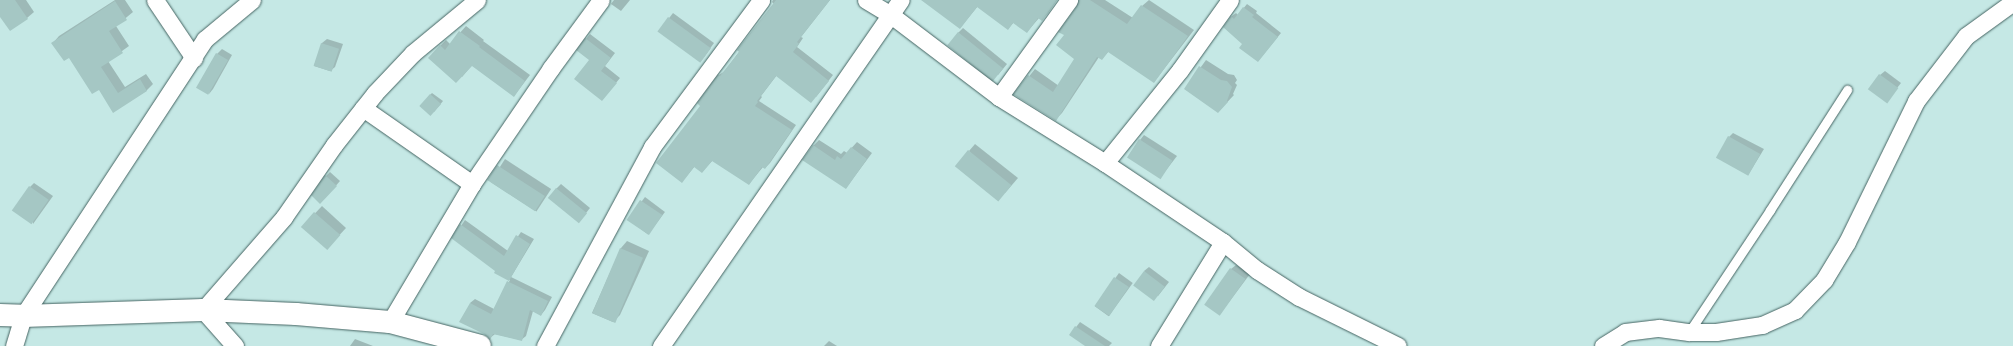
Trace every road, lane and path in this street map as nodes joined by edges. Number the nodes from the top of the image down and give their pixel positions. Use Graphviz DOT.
graph roads {
  1 [pos="155,0"];
  2 [pos="252,0"];
  3 [pos="477,0"];
  4 [pos="601,0"];
  5 [pos="761,0"];
  6 [pos="866,0"];
  7 [pos="901,0"];
  8 [pos="1069,0"];
  9 [pos="1230,0"];
  10 [pos="2013,2"];
  11 [pos="891,15"];
  12 [pos="194,58"];
  13 [pos="1847,90"];
  14 [pos="999,97"];
  15 [pos="363,108"];
  16 [pos="1105,163"];
  17 [pos="472,184"];
  18 [pos="1223,242"];
  19 [pos="203,310"];
  20 [pos="0,315"];
  21 [pos="23,316"];
  22 [pos="390,322"];
  23 [pos="1688,332"];
  24 [pos="14,346"];
  25 [pos="235,346"];
  26 [pos="480,346"];
  27 [pos="545,346"];
  28 [pos="661,346"];
  29 [pos="1159,346"];
  30 [pos="1398,346"];
  31 [pos="1603,346"];
  1 -- 12 [label="street"];
  2 -- 12 [label="street"];
  3 -- 15 [label="street"];
  4 -- 17 [label="street"];
  5 -- 27 [label="street"];
  6 -- 11 [label="street"];
  7 -- 11 [label="street"];
  8 -- 14 [label="street"];
  9 -- 16 [label="street"];
  10 -- 23 [label="street"];
  11 -- 14 [label="street"];
  11 -- 28 [label="street"];
  12 -- 21 [label="street"];
  13 -- 23 [label="lane"];
  14 -- 16 [label="street"];
  15 -- 17 [label="street"];
  15 -- 19 [label="street"];
  16 -- 18 [label="street"];
  17 -- 22 [label="street"];
  18 -- 29 [label="street"];
  18 -- 30 [label="street"];
  19 -- 21 [label="street"];
  19 -- 22 [label="street"];
  19 -- 25 [label="street"];
  20 -- 21 [label="street"];
  21 -- 24 [label="street"];
  22 -- 26 [label="street"];
  23 -- 31 [label="street"];
}
